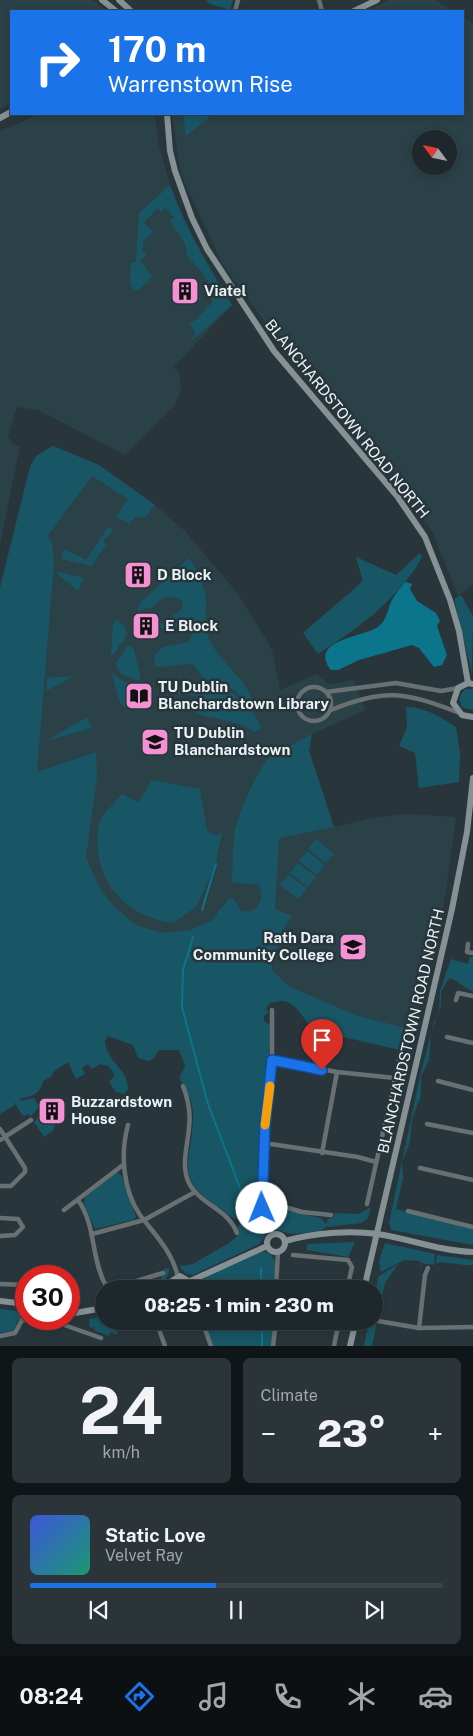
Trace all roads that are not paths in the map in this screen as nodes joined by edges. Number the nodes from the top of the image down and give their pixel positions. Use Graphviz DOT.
graph roads {
  1 [pos="102,0"];
  2 [pos="119,0"];
  3 [pos="378,0"];
  4 [pos="115,10"];
  5 [pos="130,10"];
  6 [pos="356,10"];
  7 [pos="163,115"];
  8 [pos="167,115"];
  9 [pos="166,122"];
  10 [pos="470,683"];
  11 [pos="458,688"];
  12 [pos="326,692"];
  13 [pos="331,710"];
  14 [pos="457,712"];
  15 [pos="473,717"];
  16 [pos="473,723"];
  17 [pos="473,778"];
  18 [pos="468,944"];
  19 [pos="473,954"];
  20 [pos="473,996"];
  21 [pos="456,1000"];
  22 [pos="272,1010"];
  23 [pos="448,1037"];
  24 [pos="473,1043"];
  25 [pos="400,1056"];
  26 [pos="272,1060"];
  27 [pos="337,1072"];
  28 [pos="395,1078"];
  29 [pos="438,1081"];
  30 [pos="183,1086"];
  31 [pos="473,1090"];
  32 [pos="30,1120"];
  33 [pos="427,1124"];
  34 [pos="128,1125"];
  35 [pos="0,1129"];
  36 [pos="473,1134"];
  37 [pos="6,1136"];
  38 [pos="0,1140"];
  39 [pos="264,1143"];
  40 [pos="322,1152"];
  41 [pos="376,1162"];
  42 [pos="124,1165"];
  43 [pos="420,1168"];
  44 [pos="473,1180"];
  45 [pos="0,1186"];
  46 [pos="195,1192"];
  47 [pos="78,1200"];
  48 [pos="261,1200"];
  49 [pos="367,1204"];
  50 [pos="64,1210"];
  51 [pos="408,1210"];
  52 [pos="331,1215"];
  53 [pos="0,1218"];
  54 [pos="144,1220"];
  55 [pos="473,1227"];
  56 [pos="237,1233"];
  57 [pos="92,1234"];
  58 [pos="273,1234"];
  59 [pos="377,1234"];
  60 [pos="0,1236"];
  61 [pos="285,1241"];
  62 [pos="267,1246"];
  63 [pos="278,1252"];
  64 [pos="473,1252"];
  65 [pos="293,1255"];
  66 [pos="428,1268"];
  67 [pos="163,1273"];
  68 [pos="178,1277"];
  69 [pos="174,1280"];
  70 [pos="186,1280"];
  71 [pos="198,1280"];
  72 [pos="276,1280"];
  73 [pos="349,1280"];
  74 [pos="366,1280"];
  75 [pos="0,1284"];
  76 [pos="15,1285"];
  77 [pos="0,1301"];
  78 [pos="15,1303"];
  79 [pos="95,1310"];
  80 [pos="80,1312"];
  81 [pos="383,1322"];
  82 [pos="419,1328"];
  83 [pos="473,1328"];
  84 [pos="159,1330"];
  85 [pos="205,1330"];
  86 [pos="275,1330"];
  87 [pos="337,1330"];
  88 [pos="354,1330"];
  89 [pos="0,1336"];
  90 [pos="101,1338"];
  91 [pos="165,1346"];
  92 [pos="210,1346"];
  93 [pos="273,1346"];
  94 [pos="334,1346"];
  95 [pos="350,1346"];
  1 -- 4 [label="main road"];
  2 -- 5 [label="main road"];
  3 -- 6 [label="main road"];
  7 -- 9 [label="main road, BLANCHARDSTOWN ROAD NORTH"];
  8 -- 9 [label="main road, BLANCHARDSTOWN ROAD NORTH"];
  9 -- 10 [label="main road, BLANCHARDSTOWN ROAD NORTH"];
  10 -- 11 [label="main road"];
  11 -- 12 [label="street"];
  11 -- 14 [label="main road"];
  12 -- 13 [label="street"];
  12 -- 13 [label="street"];
  13 -- 14 [label="street"];
  14 -- 15 [label="main road"];
  15 -- 16 [label="main road"];
  17 -- 59 [label="main road, BLANCHARDSTOWN ROAD NORTH"];
  18 -- 19 [label="street"];
  20 -- 21 [label="street"];
  22 -- 26 [label="street"];
  23 -- 24 [label="street"];
  25 -- 28 [label="street"];
  26 -- 27 [label="street"];
  26 -- 39 [label="street"];
  27 -- 28 [label="street"];
  27 -- 40 [label="street"];
  28 -- 41 [label="street"];
  29 -- 31 [label="street"];
  30 -- 46 [label="street"];
  32 -- 37 [label="street"];
  33 -- 36 [label="street"];
  34 -- 42 [label="street"];
  35 -- 37 [label="street"];
  37 -- 38 [label="street"];
  37 -- 45 [label="street"];
  39 -- 40 [label="street"];
  39 -- 48 [label="street"];
  40 -- 41 [label="street"];
  41 -- 49 [label="street"];
  42 -- 47 [label="street"];
  42 -- 54 [label="street"];
  43 -- 44 [label="street"];
  46 -- 54 [label="street"];
  46 -- 56 [label="street"];
  47 -- 50 [label="street"];
  47 -- 57 [label="street"];
  48 -- 52 [label="street"];
  48 -- 58 [label="street"];
  51 -- 55 [label="street"];
  53 -- 60 [label="street"];
  54 -- 57 [label="street"];
  54 -- 68 [label="street"];
  57 -- 67 [label="street"];
  58 -- 61 [label="main road"];
  58 -- 62 [label="main road"];
  59 -- 61 [label="main road"];
  59 -- 64 [label="main road"];
  59 -- 74 [label="main road, BLANCHARDSTOWN ROAD NORTH"];
  61 -- 63 [label="main road"];
  62 -- 63 [label="main road"];
  62 -- 71 [label="main road"];
  63 -- 72 [label="street"];
  65 -- 73 [label="street"];
  66 -- 82 [label="street"];
  68 -- 69 [label="main road"];
  68 -- 70 [label="main road"];
  75 -- 76 [label="street"];
  77 -- 78 [label="main road"];
  79 -- 80 [label="main road"];
  81 -- 82 [label="street"];
  82 -- 83 [label="street"];
  84 -- 91 [label="street"];
  85 -- 92 [label="street"];
  86 -- 93 [label="street"];
  87 -- 94 [label="street"];
  88 -- 95 [label="main road"];
  89 -- 90 [label="street"];
}
